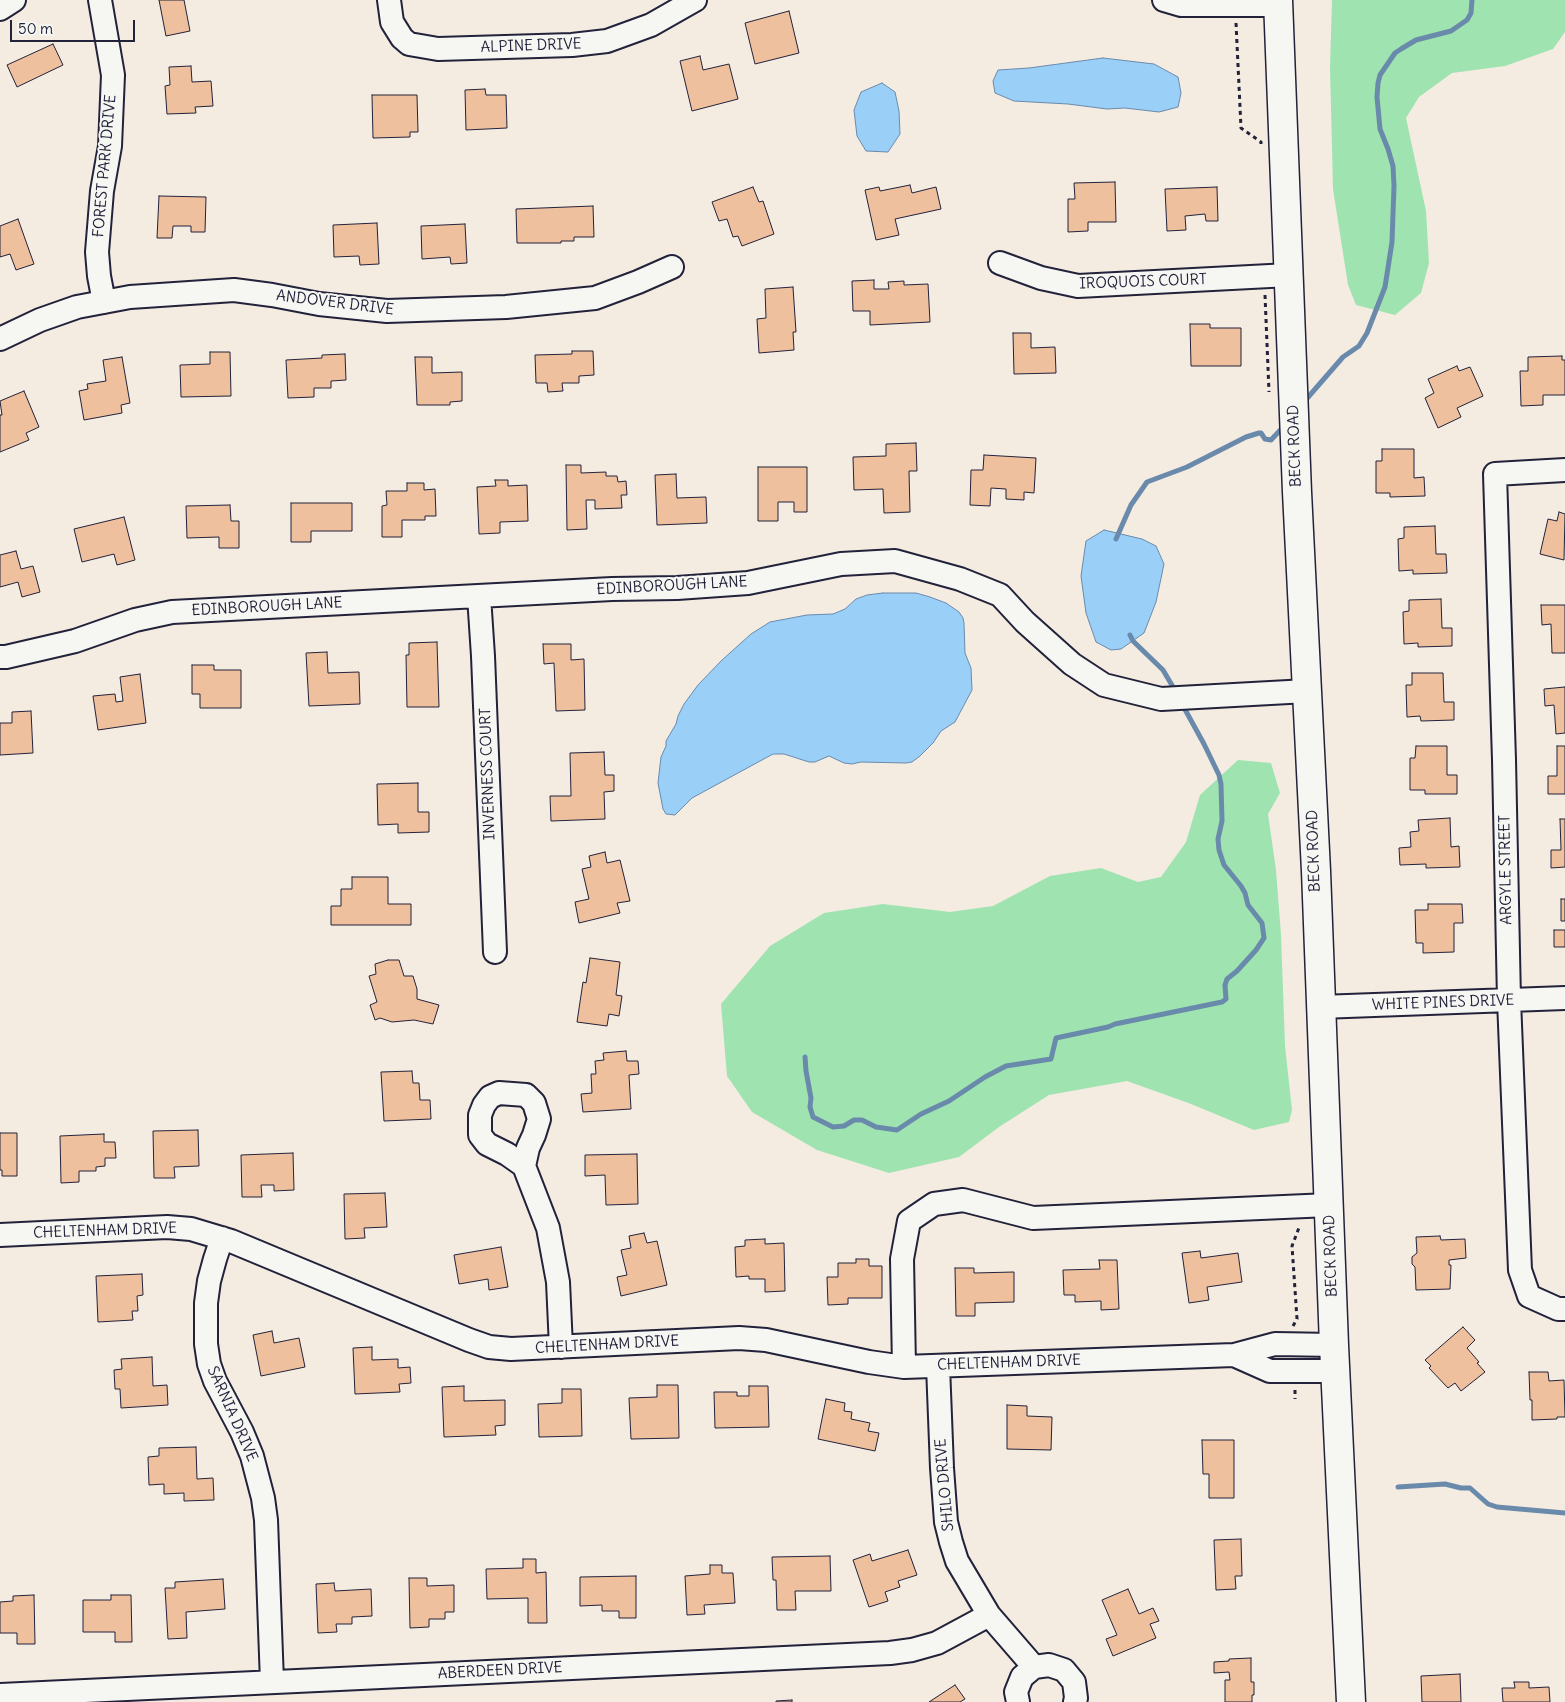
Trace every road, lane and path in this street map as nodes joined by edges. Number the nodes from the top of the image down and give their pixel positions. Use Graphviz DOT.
graph roads {
  1 [pos="14,0"];
  2 [pos="100,0"];
  3 [pos="388,0"];
  4 [pos="695,0"];
  5 [pos="1164,0"];
  6 [pos="1278,2"];
  7 [pos="1235,6"];
  8 [pos="0,9"];
  9 [pos="1262,148"];
  10 [pos="1000,263"];
  11 [pos="672,267"];
  12 [pos="1276,276"];
  13 [pos="104,302"];
  14 [pos="0,339"];
  15 [pos="1269,392"];
  16 [pos="1565,470"];
  17 [pos="479,596"];
  18 [pos="0,657"];
  19 [pos="1307,691"];
  20 [pos="495,952"];
  21 [pos="1565,998"];
  22 [pos="1509,1000"];
  23 [pos="1320,1007"];
  24 [pos="524,1166"];
  25 [pos="1328,1206"];
  26 [pos="1300,1224"];
  27 [pos="0,1235"];
  28 [pos="222,1238"];
  29 [pos="1565,1309"];
  30 [pos="1292,1345"];
  31 [pos="561,1347"];
  32 [pos="1234,1355"];
  33 [pos="1335,1358"];
  34 [pos="938,1366"];
  35 [pos="904,1367"];
  36 [pos="1293,1371"];
  37 [pos="1295,1399"];
  38 [pos="989,1615"];
  39 [pos="1034,1667"];
  40 [pos="272,1682"];
  41 [pos="1,1696"];
  42 [pos="1018,1702"];
  43 [pos="1075,1702"];
  44 [pos="1351,1702"];
  1 -- 8 [label="street"];
  2 -- 13 [label="street, FOREST PARK DRIVE"];
  3 -- 4 [label="street, ALPINE DRIVE"];
  5 -- 7 [label="street"];
  6 -- 7 [label="street"];
  6 -- 12 [label="main road, BECK ROAD"];
  7 -- 9 [label="path"];
  10 -- 12 [label="street, IROQUOIS COURT"];
  11 -- 13 [label="street, ANDOVER DRIVE"];
  12 -- 15 [label="path"];
  12 -- 19 [label="main road, BECK ROAD"];
  13 -- 14 [label="street, ANDOVER DRIVE"];
  16 -- 22 [label="street, ARGYLE STREET"];
  17 -- 18 [label="street, EDINBOROUGH LANE"];
  17 -- 19 [label="street, EDINBOROUGH LANE"];
  17 -- 20 [label="street, INVERNESS COURT"];
  19 -- 23 [label="main road, BECK ROAD"];
  21 -- 22 [label="street, WHITE PINES DRIVE"];
  22 -- 23 [label="street, WHITE PINES DRIVE"];
  22 -- 29 [label="street, ARGYLE STREET"];
  23 -- 25 [label="main road, BECK ROAD"];
  24 -- 31 [label="street"];
  25 -- 33 [label="main road, BECK ROAD"];
  25 -- 35 [label="street"];
  26 -- 30 [label="path"];
  27 -- 28 [label="street, CHELTENHAM DRIVE"];
  28 -- 31 [label="street, CHELTENHAM DRIVE"];
  28 -- 40 [label="street, SARNIA DRIVE"];
  30 -- 32 [label="street, CHELTENHAM DRIVE"];
  30 -- 33 [label="street, CHELTENHAM DRIVE"];
  31 -- 35 [label="street, CHELTENHAM DRIVE"];
  32 -- 34 [label="street, CHELTENHAM DRIVE"];
  32 -- 36 [label="street, CHELTENHAM DRIVE"];
  33 -- 36 [label="street, CHELTENHAM DRIVE"];
  33 -- 44 [label="main road, BECK ROAD"];
  34 -- 35 [label="street, CHELTENHAM DRIVE"];
  34 -- 38 [label="street, SHILO DRIVE"];
  36 -- 37 [label="path"];
  38 -- 39 [label="street, SHILO DRIVE"];
  38 -- 40 [label="street, ABERDEEN DRIVE"];
  39 -- 42 [label="street"];
  39 -- 43 [label="street"];
  40 -- 41 [label="street, ABERDEEN DRIVE"];
}
